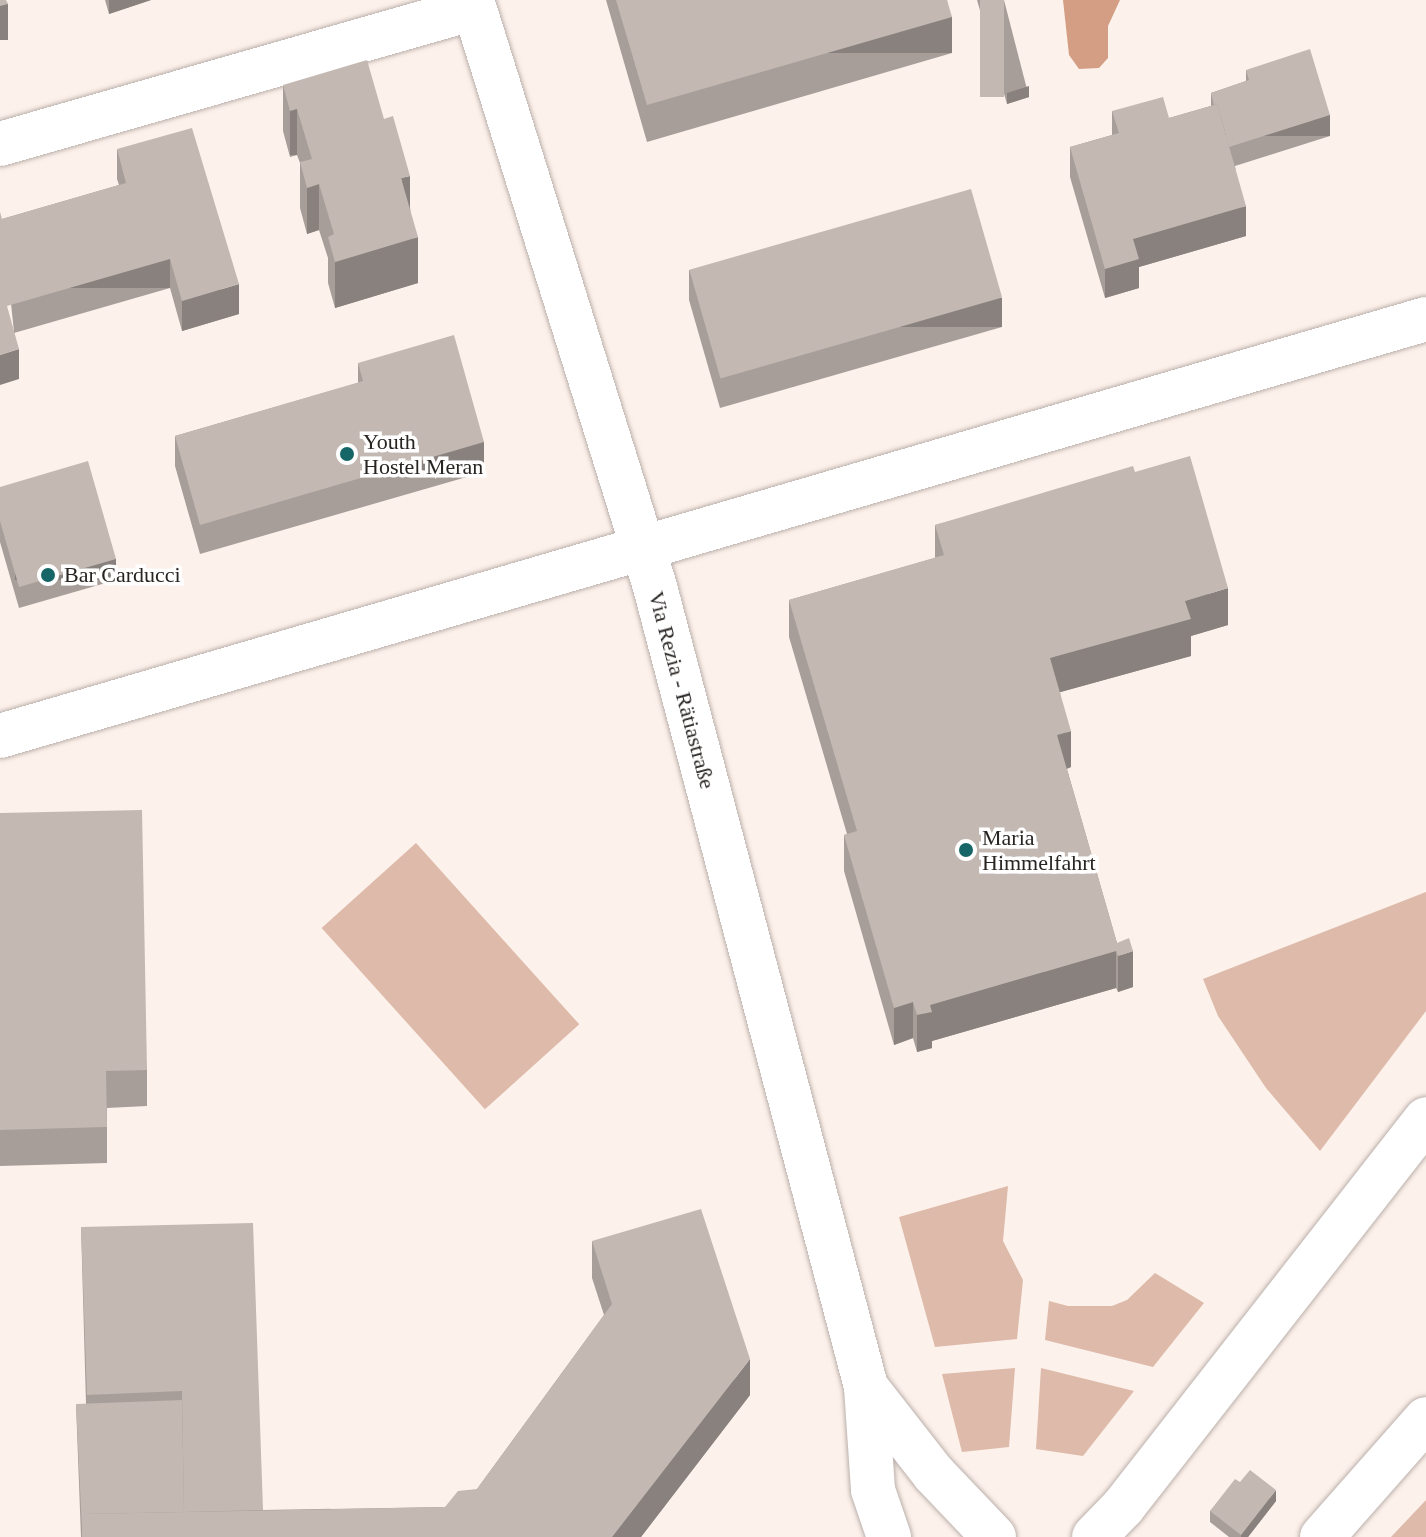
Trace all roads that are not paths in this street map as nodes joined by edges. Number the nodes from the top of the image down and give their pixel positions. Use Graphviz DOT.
graph roads {
  1 [pos="473,4"];
  2 [pos="0,144"];
  3 [pos="1426,319"];
  4 [pos="644,548"];
  5 [pos="0,736"];
  6 [pos="1426,1119"];
  7 [pos="866,1387"];
  8 [pos="1426,1419"];
  9 [pos="889,1537"];
  10 [pos="994,1537"];
  11 [pos="1094,1537"];
  12 [pos="1322,1537"];
  1 -- 2 [label="street"];
  1 -- 4 [label="street, Via Rezia - Rätiastraße"];
  3 -- 4 [label="street"];
  4 -- 5 [label="street"];
  4 -- 7 [label="street, Via Rezia - Rätiastraße"];
  6 -- 11 [label="street"];
  7 -- 9 [label="street"];
  7 -- 10 [label="street"];
  8 -- 12 [label="street"];
}
